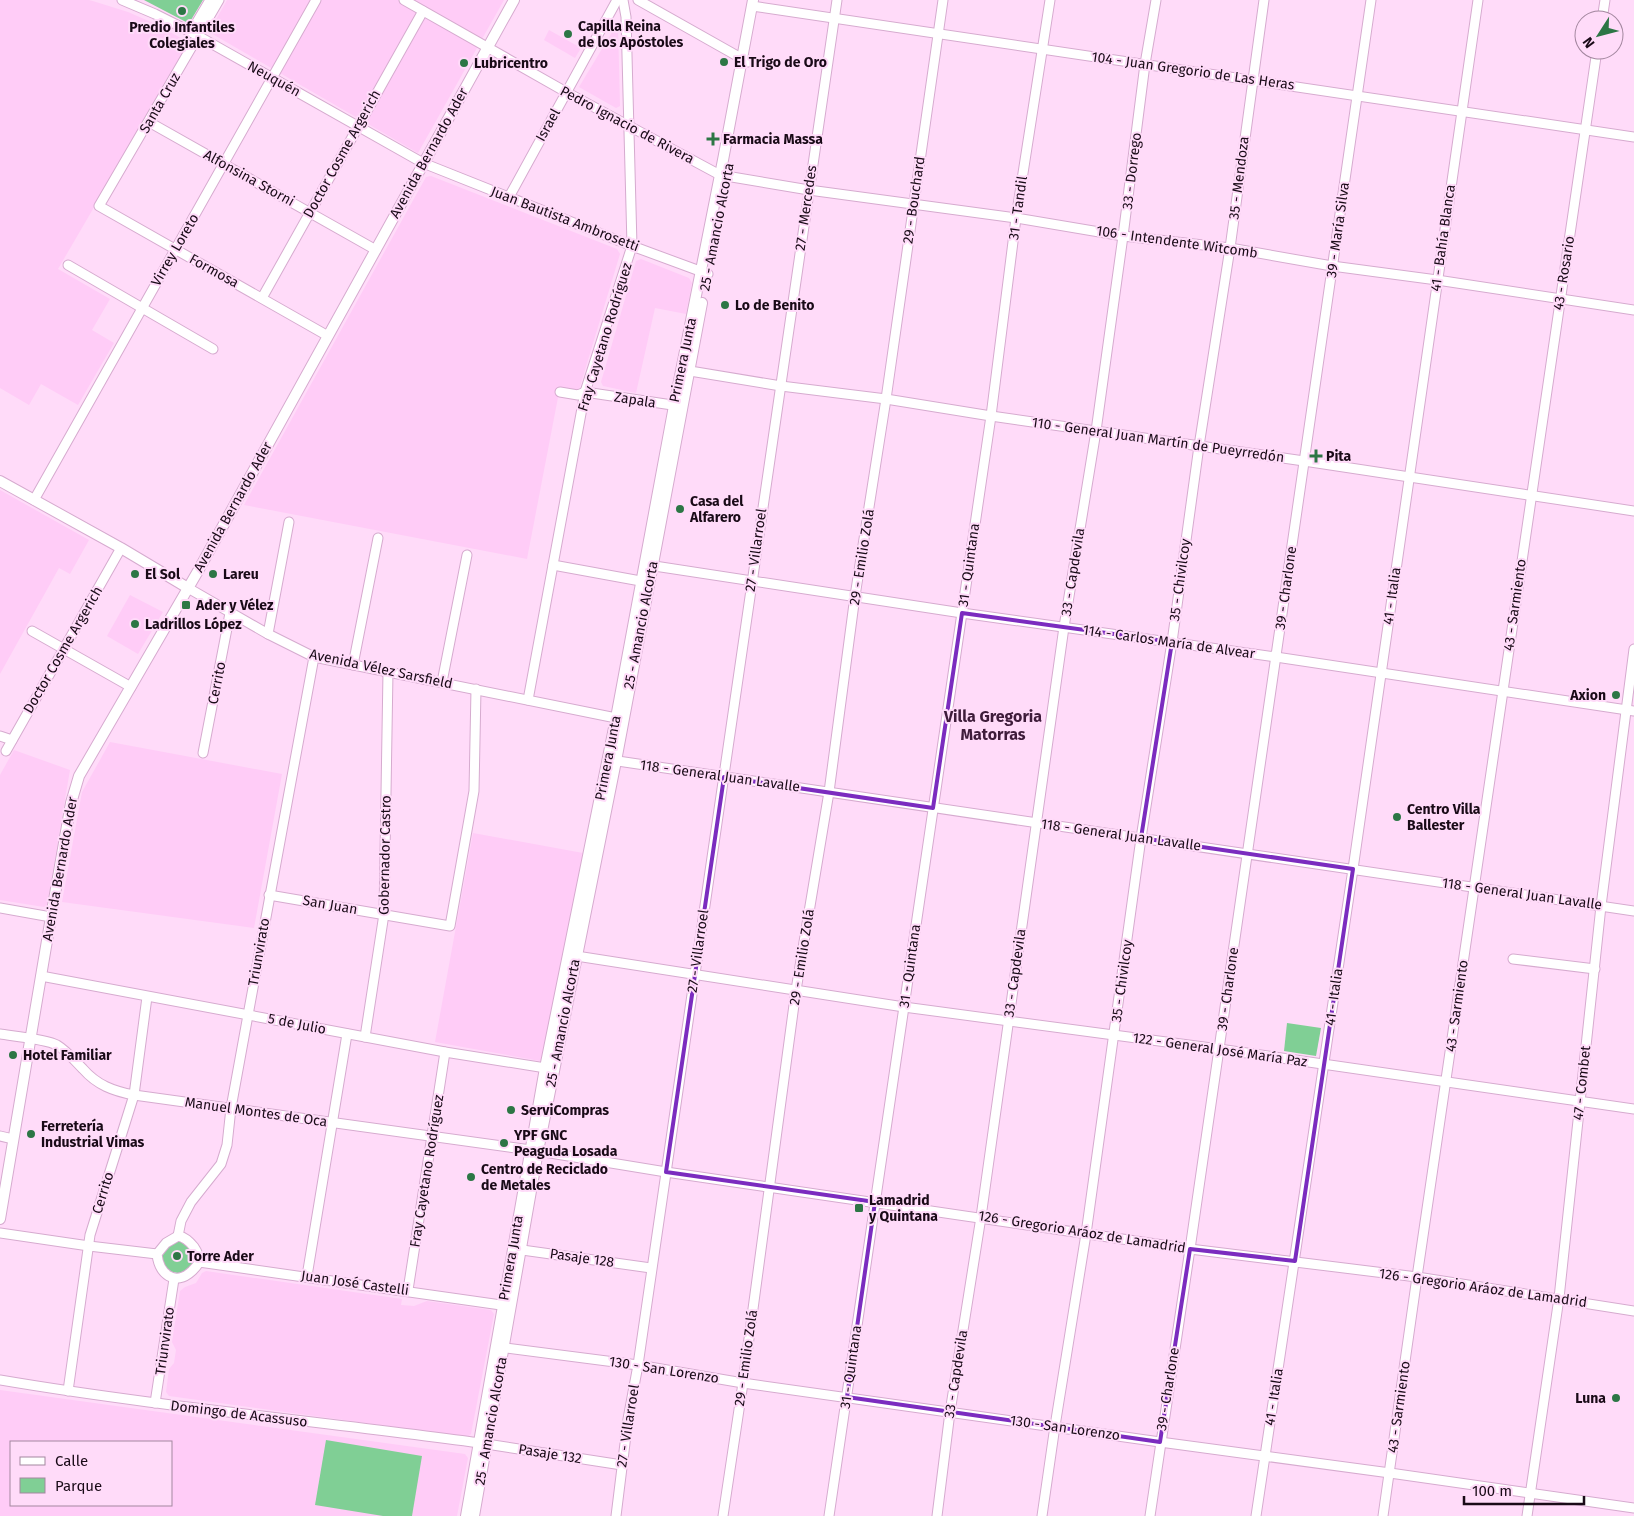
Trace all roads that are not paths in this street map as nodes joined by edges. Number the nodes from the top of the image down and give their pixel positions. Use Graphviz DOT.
graph roads {
  1 [pos="122,0"];
  2 [pos="210,0"];
  3 [pos="219,0"];
  4 [pos="316,0"];
  5 [pos="404,0"];
  6 [pos="514,0"];
  7 [pos="617,0"];
  8 [pos="624,0"];
  9 [pos="638,0"];
  10 [pos="837,0"];
  11 [pos="943,0"];
  12 [pos="1050,0"];
  13 [pos="1156,0"];
  14 [pos="1264,0"];
  15 [pos="1371,0"];
  16 [pos="1478,0"];
  17 [pos="756,3"];
  18 [pos="423,11"];
  19 [pos="834,18"];
  20 [pos="938,33"];
  21 [pos="195,34"];
  22 [pos="488,47"];
  23 [pos="1043,49"];
  24 [pos="745,60"];
  25 [pos="1596,60"];
  26 [pos="1146,64"];
  27 [pos="272,78"];
  28 [pos="1252,80"];
  29 [pos="566,92"];
  30 [pos="1357,96"];
  31 [pos="1461,111"];
  32 [pos="149,122"];
  33 [pos="358,126"];
  34 [pos="630,126"];
  35 [pos="1586,130"];
  36 [pos="1634,137"];
  37 [pos="423,163"];
  38 [pos="224,164"];
  39 [pos="723,176"];
  40 [pos="809,190"];
  41 [pos="509,197"];
  42 [pos="913,205"];
  43 [pos="99,206"];
  44 [pos="310,212"];
  45 [pos="1016,218"];
  46 [pos="1123,236"];
  47 [pos="632,246"];
  48 [pos="1230,248"];
  49 [pos="176,249"];
  50 [pos="376,250"];
  51 [pos="68,265"];
  52 [pos="1332,266"];
  53 [pos="704,273"];
  54 [pos="1437,280"];
  55 [pos="262,298"];
  56 [pos="1560,299"];
  57 [pos="142,308"];
  58 [pos="1634,310"];
  59 [pos="328,336"];
  60 [pos="213,349"];
  61 [pos="685,370"];
  62 [pos="781,386"];
  63 [pos="560,392"];
  64 [pos="585,392"];
  65 [pos="886,399"];
  66 [pos="678,406"];
  67 [pos="991,416"];
  68 [pos="1096,431"];
  69 [pos="1199,446"];
  70 [pos="1304,461"];
  71 [pos="1409,477"];
  72 [pos="0,481"];
  73 [pos="1532,496"];
  74 [pos="34,500"];
  75 [pos="1634,511"];
  76 [pos="289,522"];
  77 [pos="378,538"];
  78 [pos="121,548"];
  79 [pos="466,555"];
  80 [pos="553,565"];
  81 [pos="648,565"];
  82 [pos="751,580"];
  83 [pos="645,582"];
  84 [pos="188,588"];
  85 [pos="855,596"];
  86 [pos="230,613"];
  87 [pos="962,613"];
  88 [pos="1064,627"];
  89 [pos="32,632"];
  90 [pos="268,634"];
  91 [pos="1172,642"];
  92 [pos="1634,649"];
  93 [pos="64,650"];
  94 [pos="314,657"];
  95 [pos="1276,657"];
  96 [pos="353,665"];
  97 [pos="388,672"];
  98 [pos="1380,673"];
  99 [pos="442,682"];
  100 [pos="131,687"];
  101 [pos="476,690"];
  102 [pos="1503,692"];
  103 [pos="528,700"];
  104 [pos="1630,710"];
  105 [pos="620,718"];
  106 [pos="0,736"];
  107 [pos="12,740"];
  108 [pos="6,751"];
  109 [pos="203,753"];
  110 [pos="612,760"];
  111 [pos="724,777"];
  112 [pos="829,792"];
  113 [pos="933,808"];
  114 [pos="1037,823"];
  115 [pos="1140,838"];
  116 [pos="1247,854"];
  117 [pos="1353,870"];
  118 [pos="1474,887"];
  119 [pos="269,894"];
  120 [pos="1601,906"];
  121 [pos="0,908"];
  122 [pos="1634,911"];
  123 [pos="384,914"];
  124 [pos="51,917"];
  125 [pos="572,955"];
  126 [pos="1513,959"];
  127 [pos="1595,969"];
  128 [pos="695,975"];
  129 [pos="41,976"];
  130 [pos="796,990"];
  131 [pos="147,996"];
  132 [pos="904,1008"];
  133 [pos="248,1015"];
  134 [pos="1008,1021"];
  135 [pos="0,1034"];
  136 [pos="347,1034"];
  137 [pos="1114,1036"];
  138 [pos="365,1037"];
  139 [pos="29,1038"];
  140 [pos="1219,1049"];
  141 [pos="445,1052"];
  142 [pos="1324,1065"];
  143 [pos="550,1068"];
  144 [pos="1446,1082"];
  145 [pos="134,1095"];
  146 [pos="1580,1101"];
  147 [pos="231,1108"];
  148 [pos="1634,1109"];
  149 [pos="332,1122"];
  150 [pos="0,1136"];
  151 [pos="432,1136"];
  152 [pos="13,1139"];
  153 [pos="534,1151"];
  154 [pos="666,1172"];
  155 [pos="770,1187"];
  156 [pos="875,1202"];
  157 [pos="981,1217"];
  158 [pos="0,1219"];
  159 [pos="0,1233"];
  160 [pos="1086,1234"];
  161 [pos="178,1236"];
  162 [pos="88,1246"];
  163 [pos="517,1249"];
  164 [pos="1190,1249"];
  165 [pos="157,1254"];
  166 [pos="1295,1261"];
  167 [pos="199,1262"];
  168 [pos="651,1268"];
  169 [pos="307,1276"];
  170 [pos="1417,1277"];
  171 [pos="174,1279"];
  172 [pos="408,1290"];
  173 [pos="1559,1298"];
  174 [pos="507,1305"];
  175 [pos="1634,1311"];
  176 [pos="500,1347"];
  177 [pos="638,1365"];
  178 [pos="0,1380"];
  179 [pos="743,1383"];
  180 [pos="68,1391"];
  181 [pos="847,1397"];
  182 [pos="155,1403"];
  183 [pos="950,1412"];
  184 [pos="1055,1426"];
  185 [pos="1160,1442"];
  186 [pos="482,1444"];
  187 [pos="1265,1455"];
  188 [pos="622,1465"];
  189 [pos="1390,1473"];
  190 [pos="1530,1494"];
  191 [pos="1634,1508"];
  192 [pos="466,1516"];
  193 [pos="474,1516"];
  194 [pos="616,1516"];
  195 [pos="723,1516"];
  196 [pos="829,1516"];
  197 [pos="936,1516"];
  198 [pos="1042,1516"];
  199 [pos="1150,1516"];
  200 [pos="1256,1516"];
  201 [pos="1383,1516"];
  202 [pos="1527,1516"];
  1 -- 21 [label="street, Neuquén"];
  2 -- 21 [label="street, Santa Cruz"];
  3 -- 21 [label="street, Santa Cruz"];
  4 -- 27 [label="street, Virrey Loreto"];
  5 -- 18 [label="street, Pedro Ignacio de Rivera"];
  6 -- 22 [label="main road, Avenida Bernardo Ader"];
  7 -- 29 [label="street, Israel"];
  8 -- 34 [label="street, Fray Cayetano Rodríguez"];
  9 -- 24 [label="street"];
  10 -- 19 [label="street, 27 - Mercedes"];
  11 -- 20 [label="street, 29 - Bouchard"];
  12 -- 23 [label="street, 31 - Tandil"];
  13 -- 26 [label="street, 33 - Dorrego"];
  14 -- 28 [label="street, 35 - Mendoza"];
  15 -- 30 [label="street, 39 - María Silva"];
  16 -- 31 [label="street, 41 - Bahía Blanca"];
  17 -- 19 [label="street, 104 - Juan Gregorio de Las Heras"];
  17 -- 24 [label="main road, Primera Junta"];
  18 -- 22 [label="street, Pedro Ignacio de Rivera"];
  18 -- 33 [label="street, Doctor Cosme Argerich"];
  19 -- 20 [label="street, 104 - Juan Gregorio de Las Heras"];
  19 -- 40 [label="street, 27 - Mercedes"];
  20 -- 23 [label="street, 104 - Juan Gregorio de Las Heras"];
  20 -- 42 [label="street, 29 - Bouchard"];
  21 -- 27 [label="street, Neuquén"];
  21 -- 32 [label="street, Santa Cruz"];
  22 -- 29 [label="street, Pedro Ignacio de Rivera"];
  22 -- 37 [label="main road, Avenida Bernardo Ader"];
  23 -- 26 [label="street, 104 - Juan Gregorio de Las Heras"];
  23 -- 45 [label="street, 31 - Tandil"];
  24 -- 39 [label="main road, Primera Junta"];
  25 -- 35 [label="street, 43 - Rosario"];
  26 -- 28 [label="street, 104 - Juan Gregorio de Las Heras"];
  26 -- 46 [label="street, 33 - Dorrego"];
  27 -- 33 [label="street, Neuquén"];
  27 -- 38 [label="street, Virrey Loreto"];
  28 -- 30 [label="street, 104 - Juan Gregorio de Las Heras"];
  28 -- 48 [label="street, 35 - Mendoza"];
  29 -- 34 [label="street, Pedro Ignacio de Rivera"];
  29 -- 41 [label="street, Israel"];
  30 -- 31 [label="street, 104 - Juan Gregorio de Las Heras"];
  30 -- 52 [label="street, 39 - María Silva"];
  31 -- 35 [label="street, 104 - Juan Gregorio de Las Heras"];
  31 -- 54 [label="street, 41 - Bahía Blanca"];
  32 -- 38 [label="street, Alfonsina Storni"];
  32 -- 43 [label="street, Santa Cruz"];
  33 -- 37 [label="street, Neuquén"];
  33 -- 44 [label="street, Doctor Cosme Argerich"];
  34 -- 39 [label="street, Pedro Ignacio de Rivera"];
  34 -- 47 [label="street, Fray Cayetano Rodríguez"];
  35 -- 36 [label="street, 104 - Juan Gregorio de Las Heras"];
  35 -- 56 [label="street, 43 - Rosario"];
  37 -- 41 [label="street, Juan Bautista Ambrosetti"];
  37 -- 50 [label="main road, Avenida Bernardo Ader"];
  38 -- 44 [label="street, Alfonsina Storni"];
  38 -- 49 [label="street, Virrey Loreto"];
  39 -- 40 [label="street, 106 - Intendente Witcomb"];
  39 -- 53 [label="main road, Primera Junta"];
  40 -- 42 [label="street, 106 - Intendente Witcomb"];
  40 -- 62 [label="street, 27 - Mercedes"];
  41 -- 47 [label="street, Juan Bautista Ambrosetti"];
  42 -- 45 [label="street, 106 - Intendente Witcomb"];
  42 -- 65 [label="street, 29 - Bouchard"];
  43 -- 49 [label="street, Formosa"];
  44 -- 50 [label="street, Alfonsina Storni"];
  44 -- 55 [label="street, Doctor Cosme Argerich"];
  45 -- 46 [label="street, 106 - Intendente Witcomb"];
  45 -- 67 [label="street, 31 - Tandil"];
  46 -- 48 [label="street, 106 - Intendente Witcomb"];
  46 -- 68 [label="street, 33 - Dorrego"];
  47 -- 53 [label="street, Juan Bautista Ambrosetti"];
  47 -- 64 [label="street, Fray Cayetano Rodríguez"];
  48 -- 52 [label="street, 106 - Intendente Witcomb"];
  48 -- 69 [label="street, 35 - Mendoza"];
  49 -- 55 [label="street, Formosa"];
  49 -- 57 [label="street, Virrey Loreto"];
  50 -- 59 [label="main road, Avenida Bernardo Ader"];
  51 -- 57 [label="street"];
  52 -- 54 [label="street, 106 - Intendente Witcomb"];
  52 -- 70 [label="street, 39 - María Silva"];
  53 -- 61 [label="main road, Primera Junta"];
  54 -- 56 [label="street, 106 - Intendente Witcomb"];
  54 -- 71 [label="street, 41 - Bahía Blanca"];
  55 -- 59 [label="street, Formosa"];
  56 -- 58 [label="street, 106 - Intendente Witcomb"];
  56 -- 73 [label="street, 43 - Rosario"];
  57 -- 60 [label="street"];
  57 -- 74 [label="street, Virrey Loreto"];
  59 -- 84 [label="main road, Avenida Bernardo Ader"];
  61 -- 62 [label="street, 110 - General Juan Martín de Pueyrredón"];
  61 -- 66 [label="main road, Primera Junta"];
  62 -- 65 [label="street, 110 - General Juan Martín de Pueyrredón"];
  62 -- 82 [label="street, 27 - Villarroel"];
  63 -- 64 [label="street, Zapala"];
  64 -- 66 [label="street, Zapala"];
  64 -- 80 [label="street, Fray Cayetano Rodríguez"];
  65 -- 67 [label="street, 110 - General Juan Martín de Pueyrredón"];
  65 -- 85 [label="street, 29 - Emilio Zolá"];
  66 -- 81 [label="main road, Primera Junta"];
  67 -- 68 [label="street, 110 - General Juan Martín de Pueyrredón"];
  67 -- 87 [label="street, 31 - Quintana"];
  68 -- 69 [label="street, 110 - General Juan Martín de Pueyrredón"];
  68 -- 88 [label="street, 33 - Capdevila"];
  69 -- 70 [label="street, 110 - General Juan Martín de Pueyrredón"];
  69 -- 91 [label="street, 35 - Chivilcoy"];
  70 -- 71 [label="street, 110 - General Juan Martín de Pueyrredón"];
  70 -- 95 [label="street, 39 - Charlone"];
  71 -- 73 [label="street, 110 - General Juan Martín de Pueyrredón"];
  71 -- 98 [label="street, 41 - Italia"];
  72 -- 74 [label="main road, Avenida Vélez Sarsfield"];
  73 -- 75 [label="street, 110 - General Juan Martín de Pueyrredón"];
  73 -- 102 [label="street, 43 - Sarmiento"];
  74 -- 78 [label="main road, Avenida Vélez Sarsfield"];
  76 -- 90 [label="street"];
  77 -- 96 [label="street"];
  78 -- 84 [label="main road, Avenida Vélez Sarsfield"];
  78 -- 93 [label="street, Doctor Cosme Argerich"];
  79 -- 99 [label="street"];
  80 -- 83 [label="street"];
  80 -- 103 [label="street, Fray Cayetano Rodríguez"];
  81 -- 82 [label="street, 114 - Carlos María de Alvear"];
  81 -- 83 [label="main road, Primera Junta"];
  82 -- 85 [label="street, 114 - Carlos María de Alvear"];
  82 -- 111 [label="street, 27 - Villarroel"];
  83 -- 105 [label="main road, Primera Junta"];
  84 -- 86 [label="street, Avenida Vélez Sarsfield"];
  84 -- 100 [label="main road, Avenida Bernardo Ader"];
  85 -- 87 [label="street, 114 - Carlos María de Alvear"];
  85 -- 112 [label="street, 29 - Emilio Zolá"];
  86 -- 90 [label="street, Avenida Vélez Sarsfield"];
  86 -- 109 [label="street, Cerrito"];
  87 -- 88 [label="street, 114 - Carlos María de Alvear"];
  87 -- 113 [label="street, 31 - Quintana"];
  88 -- 91 [label="street, 114 - Carlos María de Alvear"];
  88 -- 114 [label="street, 33 - Capdevila"];
  89 -- 93 [label="street"];
  90 -- 94 [label="street, Avenida Vélez Sarsfield"];
  91 -- 95 [label="street, 114 - Carlos María de Alvear"];
  91 -- 115 [label="street, 35 - Chivilcoy"];
  92 -- 104 [label="street, 47 - Combet"];
  93 -- 100 [label="street"];
  93 -- 107 [label="street, Doctor Cosme Argerich"];
  94 -- 96 [label="street, Avenida Vélez Sarsfield"];
  94 -- 119 [label="street, Triunvirato"];
  95 -- 98 [label="street, 114 - Carlos María de Alvear"];
  95 -- 116 [label="street, 39 - Charlone"];
  96 -- 97 [label="street, Avenida Vélez Sarsfield"];
  97 -- 99 [label="street, Avenida Vélez Sarsfield"];
  97 -- 123 [label="street, Gobernador Castro"];
  98 -- 102 [label="street, 114 - Carlos María de Alvear"];
  98 -- 117 [label="street, 41 - Italia"];
  99 -- 101 [label="street, Avenida Vélez Sarsfield"];
  100 -- 124 [label="main road, Avenida Bernardo Ader"];
  101 -- 103 [label="street, Avenida Vélez Sarsfield"];
  101 -- 123 [label="street, San Juan"];
  102 -- 104 [label="street, 114 - Carlos María de Alvear"];
  102 -- 118 [label="street, 43 - Sarmiento"];
  103 -- 105 [label="street, Avenida Vélez Sarsfield"];
  104 -- 120 [label="street, 47 - Combet"];
  105 -- 110 [label="main road, Primera Junta"];
  106 -- 107 [label="street"];
  107 -- 108 [label="street, Doctor Cosme Argerich"];
  110 -- 111 [label="street, 118 - General Juan Lavalle"];
  110 -- 125 [label="main road, Primera Junta"];
  111 -- 112 [label="street, 118 - General Juan Lavalle"];
  111 -- 128 [label="street, 27 - Villarroel"];
  112 -- 113 [label="street, 118 - General Juan Lavalle"];
  112 -- 130 [label="street, 29 - Emilio Zolá"];
  113 -- 114 [label="street, 118 - General Juan Lavalle"];
  113 -- 132 [label="street, 31 - Quintana"];
  114 -- 115 [label="street, 118 - General Juan Lavalle"];
  114 -- 134 [label="street, 33 - Capdevila"];
  115 -- 116 [label="street, 118 - General Juan Lavalle"];
  115 -- 137 [label="street, 35 - Chivilcoy"];
  116 -- 117 [label="street, 118 - General Juan Lavalle"];
  116 -- 140 [label="street, 39 - Charlone"];
  117 -- 118 [label="street, 118 - General Juan Lavalle"];
  117 -- 142 [label="street, 41 - Italia"];
  118 -- 120 [label="street, 118 - General Juan Lavalle"];
  118 -- 144 [label="street, 43 - Sarmiento"];
  119 -- 123 [label="street, San Juan"];
  119 -- 133 [label="street, Triunvirato"];
  120 -- 122 [label="street, 118 - General Juan Lavalle"];
  120 -- 127 [label="street, 47 - Combet"];
  121 -- 124 [label="street"];
  123 -- 138 [label="street, Gobernador Castro"];
  124 -- 129 [label="main road, Avenida Bernardo Ader"];
  125 -- 128 [label="street, 122 - General José María Paz"];
  125 -- 143 [label="main road, Primera Junta"];
  126 -- 127 [label="street"];
  127 -- 146 [label="street, 47 - Combet"];
  128 -- 130 [label="street, 122 - General José María Paz"];
  128 -- 154 [label="street, 27 - Villarroel"];
  129 -- 131 [label="street, 5 de Julio"];
  129 -- 139 [label="main road, Avenida Bernardo Ader"];
  130 -- 132 [label="street, 122 - General José María Paz"];
  130 -- 155 [label="street, 29 - Emilio Zolá"];
  131 -- 133 [label="street, 5 de Julio"];
  131 -- 145 [label="street, Cerrito"];
  132 -- 134 [label="street, 122 - General José María Paz"];
  132 -- 156 [label="street, 31 - Quintana"];
  133 -- 136 [label="street, 5 de Julio"];
  133 -- 147 [label="street, Triunvirato"];
  134 -- 137 [label="street, 122 - General José María Paz"];
  134 -- 157 [label="street, 33 - Capdevila"];
  135 -- 139 [label="street, Manuel Montes de Oca"];
  136 -- 138 [label="street, 5 de Julio"];
  136 -- 149 [label="street"];
  137 -- 140 [label="street, 122 - General José María Paz"];
  137 -- 160 [label="street, 35 - Chivilcoy"];
  138 -- 141 [label="street, 5 de Julio"];
  139 -- 145 [label="street, Manuel Montes de Oca"];
  139 -- 152 [label="main road, Avenida Bernardo Ader"];
  140 -- 142 [label="street, 122 - General José María Paz"];
  140 -- 164 [label="street, 39 - Charlone"];
  141 -- 143 [label="street, 5 de Julio"];
  141 -- 151 [label="street, Fray Cayetano Rodríguez"];
  142 -- 144 [label="street, 122 - General José María Paz"];
  142 -- 166 [label="street, 41 - Italia"];
  143 -- 153 [label="main road, Primera Junta"];
  144 -- 146 [label="street, 122 - General José María Paz"];
  144 -- 170 [label="street, 43 - Sarmiento"];
  145 -- 147 [label="street, Manuel Montes de Oca"];
  145 -- 162 [label="street, Cerrito"];
  146 -- 148 [label="street, 122 - General José María Paz"];
  146 -- 173 [label="street, 47 - Combet"];
  147 -- 149 [label="street, Manuel Montes de Oca"];
  147 -- 161 [label="street, Triunvirato"];
  149 -- 151 [label="street, Manuel Montes de Oca"];
  149 -- 169 [label="street"];
  150 -- 152 [label="street"];
  151 -- 153 [label="street, Manuel Montes de Oca"];
  151 -- 172 [label="street, Fray Cayetano Rodríguez"];
  152 -- 158 [label="main road, Avenida Bernardo Ader"];
  153 -- 154 [label="street, 126 - Gregorio Aráoz de Lamadrid"];
  153 -- 163 [label="main road, Primera Junta"];
  154 -- 155 [label="street, 126 - Gregorio Aráoz de Lamadrid"];
  154 -- 168 [label="street, 27 - Villarroel"];
  155 -- 156 [label="street, 126 - Gregorio Aráoz de Lamadrid"];
  155 -- 179 [label="street, 29 - Emilio Zolá"];
  156 -- 157 [label="street, 126 - Gregorio Aráoz de Lamadrid"];
  156 -- 181 [label="street, 31 - Quintana"];
  157 -- 160 [label="street, 126 - Gregorio Aráoz de Lamadrid"];
  157 -- 183 [label="street, 33 - Capdevila"];
  159 -- 162 [label="street"];
  160 -- 164 [label="street, 126 - Gregorio Aráoz de Lamadrid"];
  160 -- 184 [label="street, 35 - Chivilcoy"];
  161 -- 165 [label="street"];
  161 -- 167 [label="street"];
  162 -- 165 [label="street"];
  162 -- 180 [label="street, Cerrito"];
  163 -- 168 [label="street, Pasaje 128"];
  163 -- 174 [label="main road, Primera Junta"];
  164 -- 166 [label="street, 126 - Gregorio Aráoz de Lamadrid"];
  164 -- 185 [label="street, 39 - Charlone"];
  165 -- 171 [label="street"];
  166 -- 170 [label="street, 126 - Gregorio Aráoz de Lamadrid"];
  166 -- 187 [label="street, 41 - Italia"];
  167 -- 169 [label="street, Juan José Castelli"];
  167 -- 171 [label="street"];
  168 -- 177 [label="street, 27 - Villarroel"];
  169 -- 172 [label="street, Juan José Castelli"];
  170 -- 173 [label="street, 126 - Gregorio Aráoz de Lamadrid"];
  170 -- 189 [label="street, 43 - Sarmiento"];
  171 -- 182 [label="street, Triunvirato"];
  172 -- 174 [label="street, Juan José Castelli"];
  173 -- 175 [label="street, 126 - Gregorio Aráoz de Lamadrid"];
  173 -- 190 [label="street, 47 - Combet"];
  174 -- 176 [label="main road, Primera Junta"];
  176 -- 177 [label="street, 130 - San Lorenzo"];
  176 -- 186 [label="main road, Primera Junta"];
  177 -- 179 [label="street, 130 - San Lorenzo"];
  177 -- 188 [label="street, 27 - Villarroel"];
  178 -- 180 [label="street, Domingo de Acassuso"];
  179 -- 181 [label="street, 130 - San Lorenzo"];
  179 -- 195 [label="street, 29 - Emilio Zolá"];
  180 -- 182 [label="street, Domingo de Acassuso"];
  181 -- 183 [label="street, 130 - San Lorenzo"];
  181 -- 196 [label="street, 31 - Quintana"];
  182 -- 186 [label="street, Domingo de Acassuso"];
  183 -- 184 [label="street, 130 - San Lorenzo"];
  183 -- 197 [label="street, 33 - Capdevila"];
  184 -- 185 [label="street, 130 - San Lorenzo"];
  184 -- 198 [label="street, 35 - Chivilcoy"];
  185 -- 187 [label="street, 130 - San Lorenzo"];
  185 -- 199 [label="street, 39 - Charlone"];
  186 -- 188 [label="street, Pasaje 132"];
  186 -- 192 [label="main road, Primera Junta"];
  186 -- 193 [label="main road, 25 - Amancio Alcorta"];
  187 -- 189 [label="street, 130 - San Lorenzo"];
  187 -- 200 [label="street, 41 - Italia"];
  188 -- 194 [label="street, 27 - Villarroel"];
  189 -- 190 [label="street, 130 - San Lorenzo"];
  189 -- 201 [label="street, 43 - Sarmiento"];
  190 -- 191 [label="street, 130 - San Lorenzo"];
  190 -- 202 [label="street, 47 - Combet"];
}
